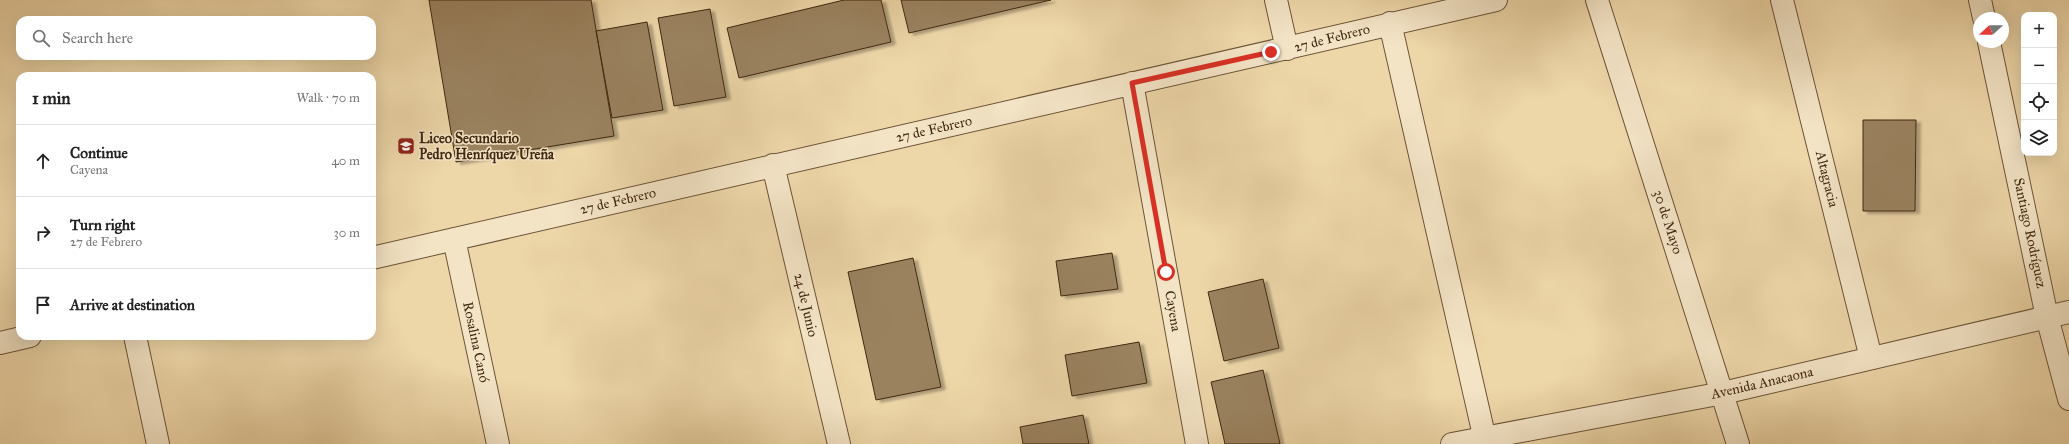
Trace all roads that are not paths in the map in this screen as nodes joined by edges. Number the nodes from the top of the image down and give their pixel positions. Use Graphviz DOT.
graph roads {
  1 [pos="1276,0"];
  2 [pos="1496,0"];
  3 [pos="1597,0"];
  4 [pos="1782,0"];
  5 [pos="1980,0"];
  6 [pos="1983,12"];
  7 [pos="1390,23"];
  8 [pos="1990,48"];
  9 [pos="1287,49"];
  10 [pos="1132,83"];
  11 [pos="773,165"];
  12 [pos="454,239"];
  13 [pos="376,257"];
  14 [pos="2069,312"];
  15 [pos="2047,317"];
  16 [pos="16,339"];
  17 [pos="136,340"];
  18 [pos="0,343"];
  19 [pos="1871,358"];
  20 [pos="1723,393"];
  21 [pos="2069,399"];
  22 [pos="1485,441"];
  23 [pos="158,444"];
  24 [pos="498,444"];
  25 [pos="839,444"];
  26 [pos="1197,444"];
  27 [pos="1452,444"];
  28 [pos="1738,444"];
  1 -- 9 [label="street"];
  2 -- 7 [label="street, 27 de Febrero"];
  3 -- 20 [label="street, 30 de Mayo"];
  4 -- 19 [label="street, Altagracia"];
  5 -- 6 [label="street"];
  7 -- 9 [label="street, 27 de Febrero"];
  7 -- 22 [label="street"];
  8 -- 15 [label="street, Santiago Rodríguez"];
  9 -- 10 [label="street, 27 de Febrero"];
  10 -- 11 [label="street, 27 de Febrero"];
  10 -- 26 [label="street, Cayena"];
  11 -- 12 [label="street, 27 de Febrero"];
  11 -- 25 [label="street, 24 de Junio"];
  12 -- 13 [label="street, 27 de Febrero"];
  12 -- 24 [label="street, Rosalina Canó"];
  14 -- 15 [label="street, Avenida Anacaona"];
  15 -- 19 [label="street, Avenida Anacaona"];
  15 -- 21 [label="street, Santiago Rodríguez"];
  16 -- 18 [label="street"];
  17 -- 23 [label="street"];
  19 -- 20 [label="street, Avenida Anacaona"];
  20 -- 22 [label="street, Avenida Anacaona"];
  20 -- 28 [label="street, 30 de Mayo"];
  22 -- 27 [label="street, Avenida Anacaona"];
}
